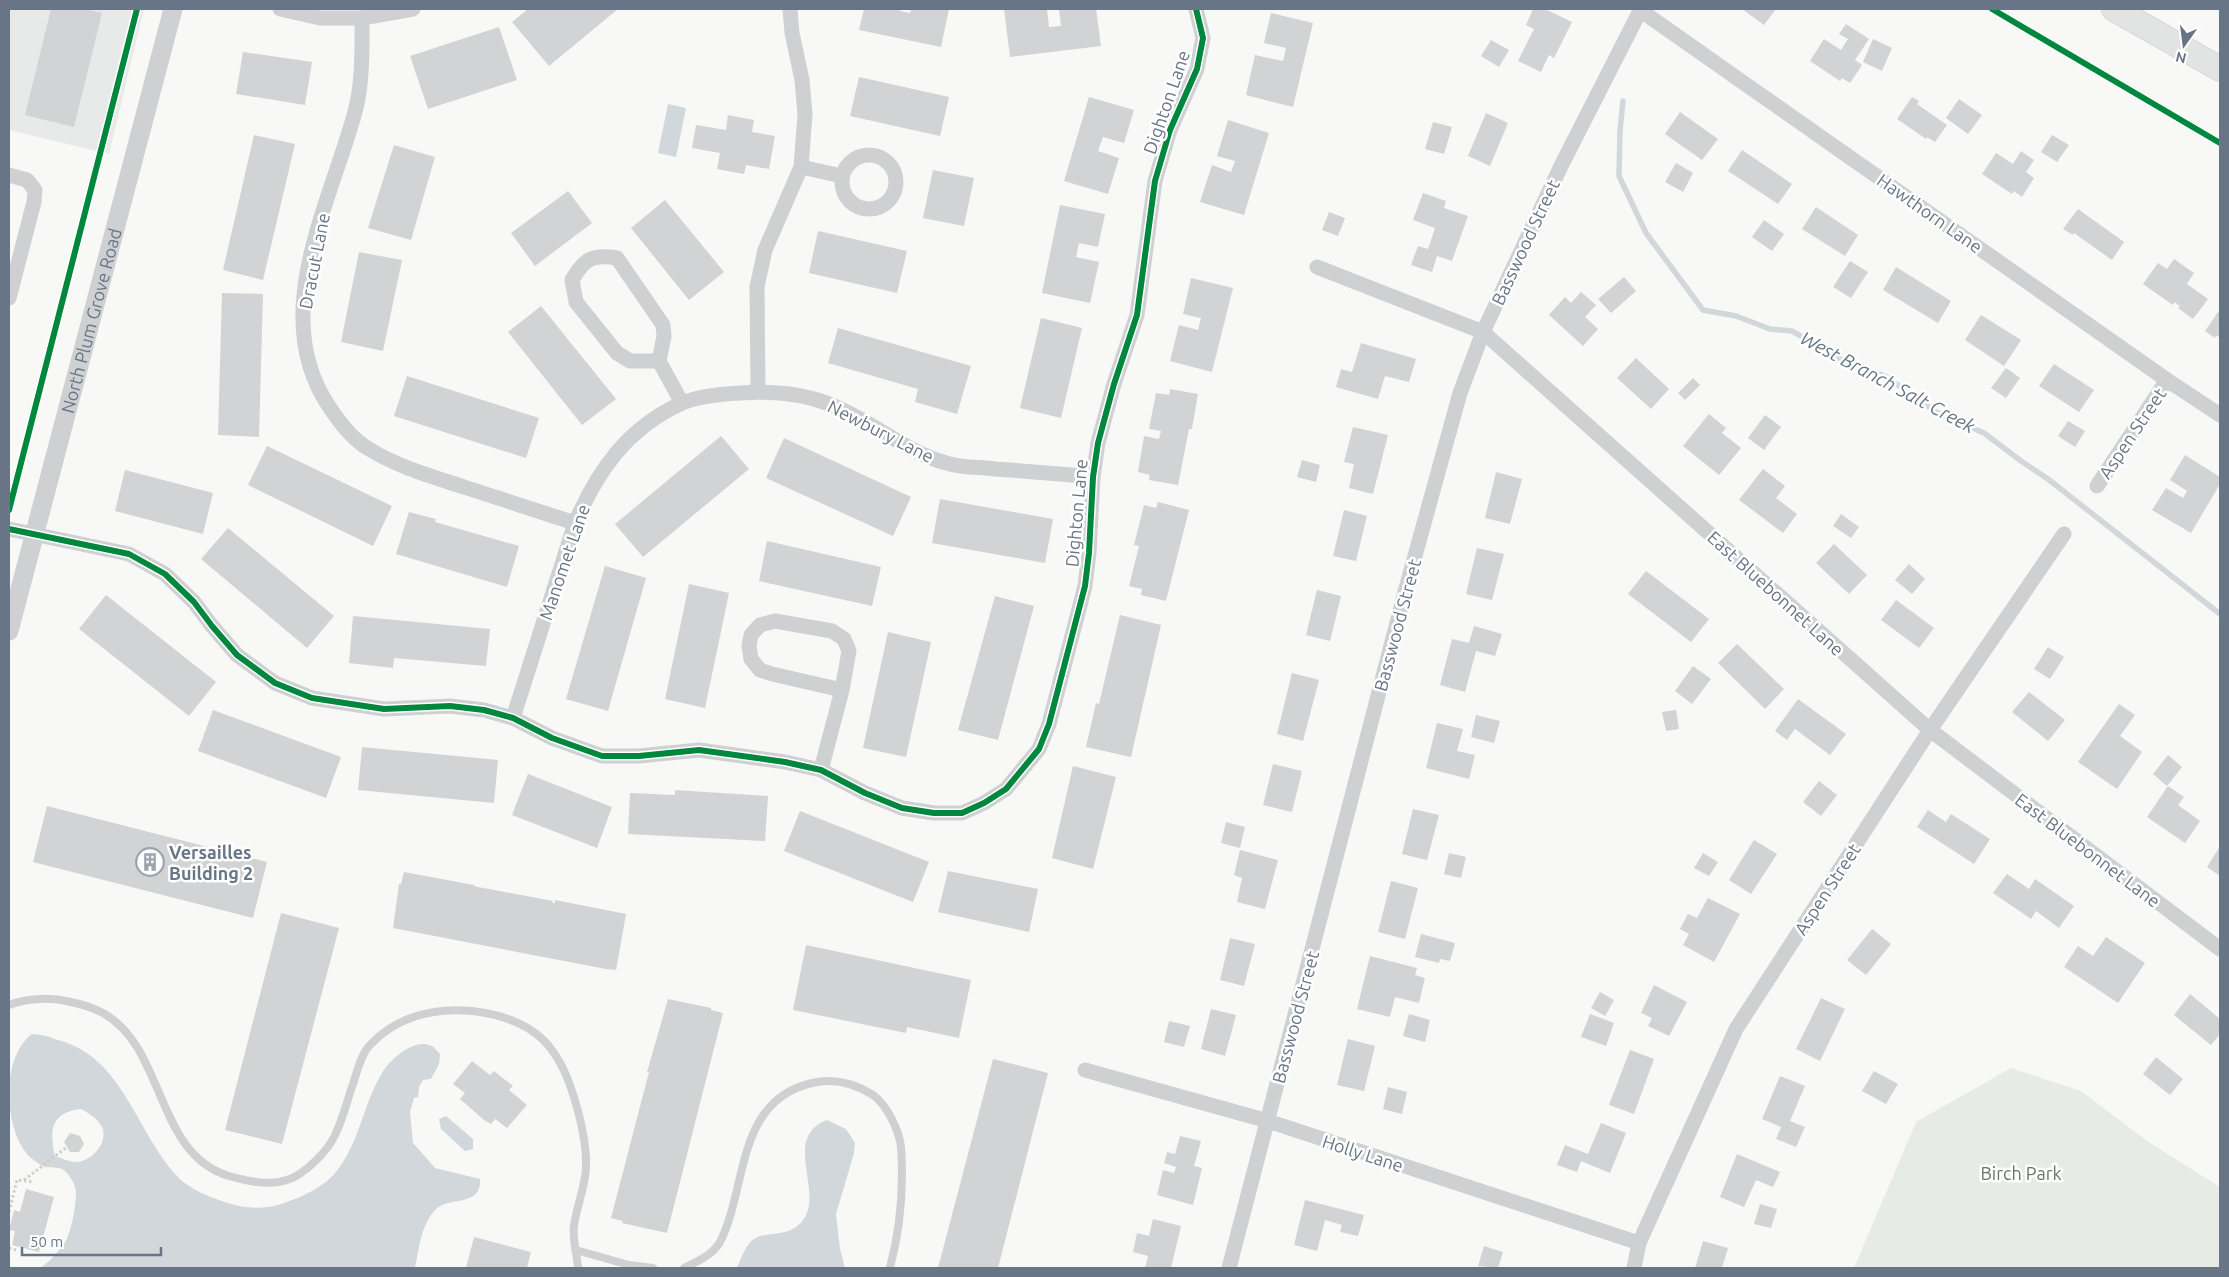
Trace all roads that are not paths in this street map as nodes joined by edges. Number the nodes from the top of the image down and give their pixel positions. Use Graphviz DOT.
graph roads {
  1 [pos="173,9"];
  2 [pos="280,9"];
  3 [pos="413,9"];
  4 [pos="790,9"];
  5 [pos="1196,9"];
  6 [pos="1640,9"];
  7 [pos="2114,9"];
  8 [pos="362,18"];
  9 [pos="2220,69"];
  10 [pos="801,167"];
  11 [pos="9,175"];
  12 [pos="842,176"];
  13 [pos="1317,267"];
  14 [pos="9,298"];
  15 [pos="1483,332"];
  16 [pos="659,361"];
  17 [pos="2167,380"];
  18 [pos="758,391"];
  19 [pos="682,403"];
  20 [pos="2220,415"];
  21 [pos="1093,477"];
  22 [pos="2097,486"];
  23 [pos="575,523"];
  24 [pos="9,530"];
  25 [pos="2064,534"];
  26 [pos="34,536"];
  27 [pos="9,632"];
  28 [pos="842,690"];
  29 [pos="513,718"];
  30 [pos="1930,730"];
  31 [pos="822,770"];
  32 [pos="2220,949"];
  33 [pos="9,1005"];
  34 [pos="1085,1070"];
  35 [pos="1268,1121"];
  36 [pos="1639,1243"];
  37 [pos="576,1250"];
  38 [pos="578,1268"];
  39 [pos="653,1268"];
  40 [pos="684,1268"];
  41 [pos="890,1268"];
  42 [pos="1229,1268"];
  43 [pos="1634,1268"];
  1 -- 26 [label="street, North Plum Grove Road"];
  2 -- 8 [label="street"];
  3 -- 8 [label="street"];
  4 -- 10 [label="street"];
  5 -- 21 [label="street, Dighton Lane"];
  6 -- 15 [label="street, Basswood Street"];
  6 -- 17 [label="street, Hawthorn Lane"];
  7 -- 9 [label="main road"];
  8 -- 23 [label="street, Dracut Lane"];
  10 -- 12 [label="street"];
  10 -- 18 [label="street"];
  11 -- 14 [label="street"];
  13 -- 15 [label="street, East Bluebonnet Lane"];
  15 -- 30 [label="street, East Bluebonnet Lane"];
  15 -- 35 [label="street, Basswood Street"];
  16 -- 16 [label="street"];
  16 -- 19 [label="street"];
  17 -- 20 [label="street, Hawthorn Lane"];
  17 -- 22 [label="street, Aspen Street"];
  18 -- 19 [label="street, Manomet Lane"];
  18 -- 21 [label="street, Newbury Lane"];
  19 -- 23 [label="street, Manomet Lane"];
  21 -- 31 [label="street, Dighton Lane"];
  23 -- 29 [label="street, Manomet Lane"];
  24 -- 26 [label="street, Dighton Lane"];
  25 -- 30 [label="street, Aspen Street"];
  26 -- 27 [label="street, North Plum Grove Road"];
  26 -- 29 [label="street, Dighton Lane"];
  28 -- 28 [label="street"];
  28 -- 31 [label="street"];
  29 -- 31 [label="street, Dighton Lane"];
  30 -- 32 [label="street, East Bluebonnet Lane"];
  30 -- 36 [label="street, Aspen Street"];
  33 -- 37 [label="lane"];
  34 -- 35 [label="street, Holly Lane"];
  35 -- 36 [label="street, Holly Lane"];
  35 -- 42 [label="street, Basswood Street"];
  36 -- 43 [label="street, Aspen Street"];
  37 -- 38 [label="lane"];
  37 -- 39 [label="lane"];
  40 -- 41 [label="lane"];
}
